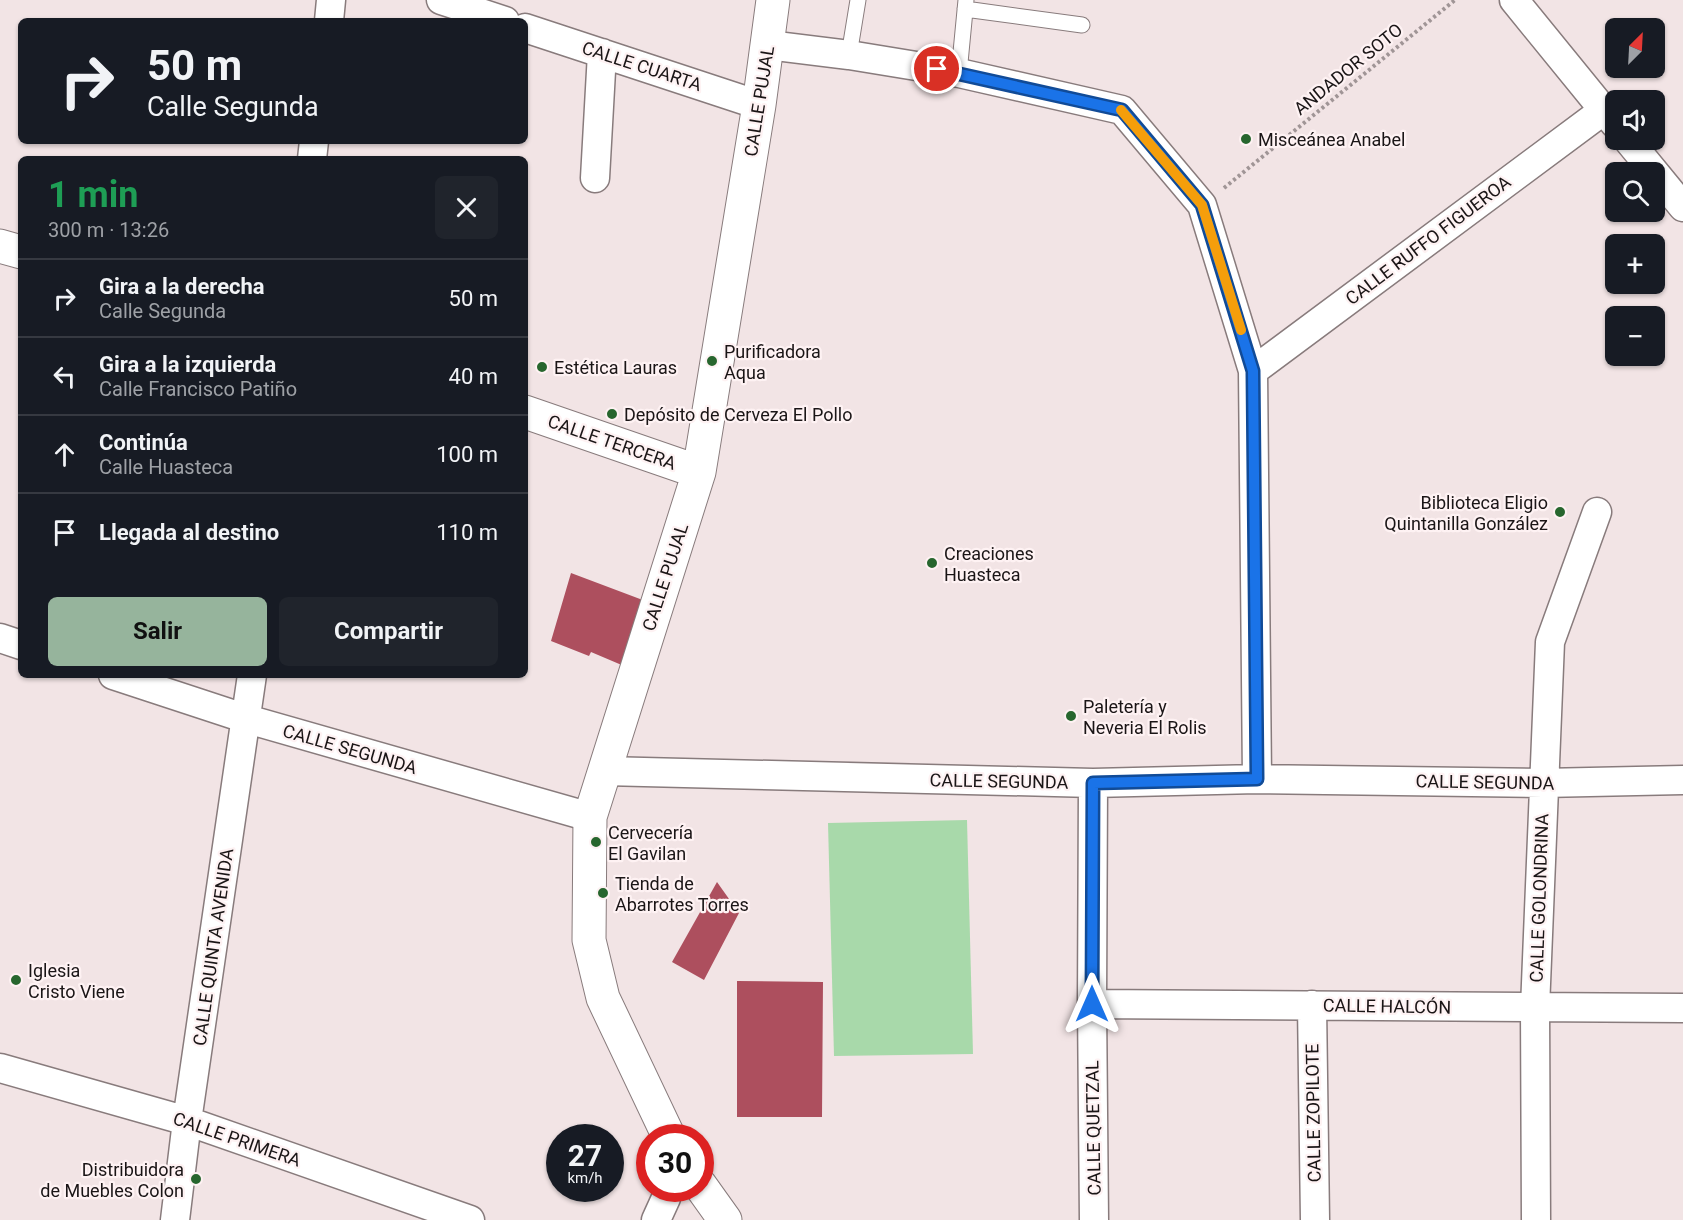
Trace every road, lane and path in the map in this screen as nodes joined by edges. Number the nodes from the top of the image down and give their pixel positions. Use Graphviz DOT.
graph roads {
  1 [pos="331,0"];
  2 [pos="441,0"];
  3 [pos="773,0"];
  4 [pos="858,0"];
  5 [pos="1455,0"];
  6 [pos="1514,0"];
  7 [pos="966,5"];
  8 [pos="329,18"];
  9 [pos="496,18"];
  10 [pos="1082,25"];
  11 [pos="528,29"];
  12 [pos="768,45"];
  13 [pos="602,53"];
  14 [pos="849,55"];
  15 [pos="959,73"];
  16 [pos="759,105"];
  17 [pos="1605,111"];
  18 [pos="1605,121"];
  19 [pos="1636,150"];
  20 [pos="595,178"];
  21 [pos="1202,205"];
  22 [pos="1683,207"];
  23 [pos="0,246"];
  24 [pos="18,251"];
  25 [pos="1253,371"];
  26 [pos="528,413"];
  27 [pos="699,472"];
  28 [pos="1597,512"];
  29 [pos="0,638"];
  30 [pos="18,644"];
  31 [pos="122,678"];
  32 [pos="252,678"];
  33 [pos="247,719"];
  34 [pos="604,771"];
  35 [pos="1257,779"];
  36 [pos="1683,780"];
  37 [pos="1093,783"];
  38 [pos="1543,783"];
  39 [pos="590,817"];
  40 [pos="1092,1004"];
  41 [pos="1312,1005"];
  42 [pos="1535,1008"];
  43 [pos="1683,1008"];
  44 [pos="0,1068"];
  45 [pos="188,1121"];
  46 [pos="663,1124"];
  47 [pos="664,1202"];
  48 [pos="712,1202"];
  49 [pos="176,1220"];
  50 [pos="470,1220"];
  51 [pos="656,1220"];
  52 [pos="725,1220"];
  53 [pos="1094,1220"];
  54 [pos="1315,1220"];
  55 [pos="1536,1220"];
  1 -- 8 [label="street"];
  2 -- 9 [label="street"];
  3 -- 12 [label="street, CALLE PUJAL"];
  4 -- 14 [label="lane"];
  5 -- 21 [label="path, ANDADOR SOTO"];
  6 -- 17 [label="street"];
  7 -- 10 [label="lane"];
  7 -- 15 [label="lane"];
  11 -- 13 [label="street, CALLE CUARTA"];
  12 -- 14 [label="street"];
  12 -- 16 [label="street, CALLE PUJAL"];
  13 -- 16 [label="street, CALLE CUARTA"];
  13 -- 20 [label="street"];
  14 -- 15 [label="street"];
  15 -- 21 [label="street"];
  16 -- 27 [label="street, CALLE PUJAL"];
  18 -- 25 [label="street, CALLE RUFFO FIGUEROA"];
  19 -- 22 [label="street"];
  21 -- 25 [label="street"];
  23 -- 24 [label="street"];
  25 -- 35 [label="street"];
  26 -- 27 [label="street, CALLE TERCERA"];
  27 -- 34 [label="street, CALLE PUJAL"];
  28 -- 38 [label="street, CALLE GOLONDRINA"];
  29 -- 30 [label="street"];
  31 -- 33 [label="street, CALLE SEGUNDA"];
  32 -- 33 [label="street, CALLE QUINTA AVENIDA"];
  33 -- 39 [label="street, CALLE SEGUNDA"];
  33 -- 45 [label="street, CALLE QUINTA AVENIDA"];
  34 -- 37 [label="street, CALLE SEGUNDA"];
  34 -- 39 [label="street, CALLE PUJAL"];
  35 -- 37 [label="street, CALLE SEGUNDA"];
  35 -- 38 [label="street, CALLE SEGUNDA"];
  36 -- 38 [label="street, CALLE SEGUNDA"];
  37 -- 40 [label="street, CALLE QUETZAL"];
  38 -- 42 [label="street, CALLE GOLONDRINA"];
  39 -- 46 [label="street, CALLE PUJAL"];
  40 -- 41 [label="street, CALLE HALCÓN"];
  40 -- 53 [label="street, CALLE QUETZAL"];
  41 -- 42 [label="street, CALLE HALCÓN"];
  41 -- 54 [label="street, CALLE ZOPILOTE"];
  42 -- 43 [label="street, CALLE HALCÓN"];
  42 -- 55 [label="street, CALLE GOLONDRINA"];
  44 -- 45 [label="street, CALLE PRIMERA"];
  45 -- 49 [label="street, CALLE QUINTA AVENIDA"];
  45 -- 50 [label="street, CALLE PRIMERA"];
  47 -- 51 [label="street"];
  48 -- 52 [label="street"];
}
